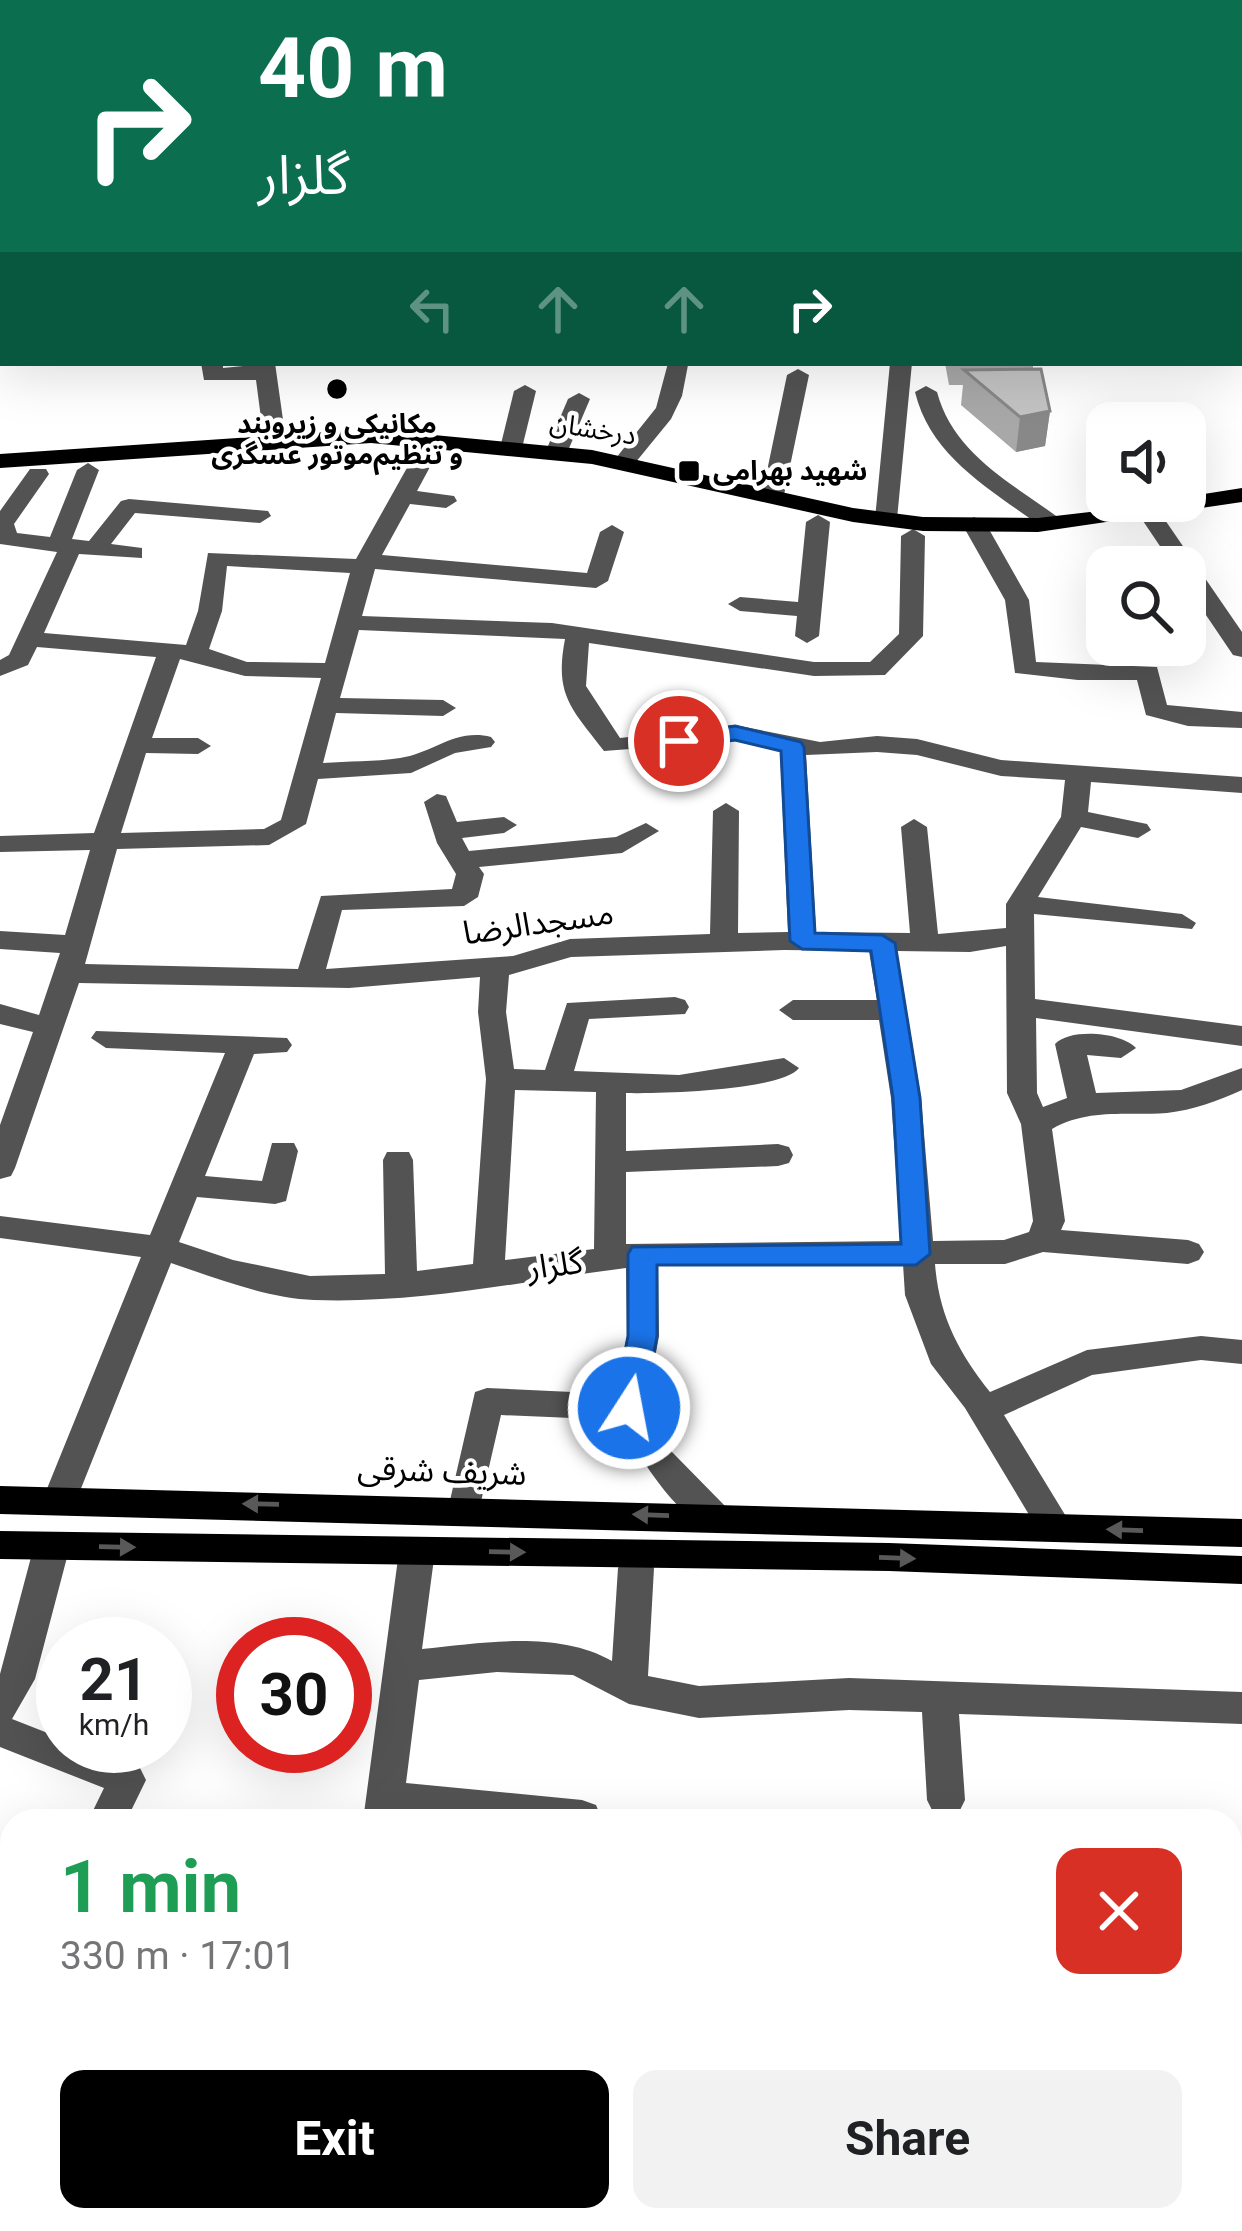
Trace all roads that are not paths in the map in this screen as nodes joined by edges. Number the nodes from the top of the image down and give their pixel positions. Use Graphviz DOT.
graph roads {
  1 [pos="212,366"];
  2 [pos="668,366"];
  3 [pos="901,366"];
  4 [pos="265,368"];
  5 [pos="798,375"];
  6 [pos="525,391"];
  7 [pos="926,392"];
  8 [pos="579,399"];
  9 [pos="275,441"];
  10 [pos="431,447"];
  11 [pos="511,448"];
  12 [pos="556,453"];
  13 [pos="0,461"];
  14 [pos="623,464"];
  15 [pos="88,470"];
  16 [pos="38,474"];
  17 [pos="0,476"];
  18 [pos="1242,495"];
  19 [pos="404,496"];
  20 [pos="773,496"];
  21 [pos="446,501"];
  22 [pos="1206,504"];
  23 [pos="1242,515"];
  24 [pos="260,516"];
  25 [pos="1206,516"];
  26 [pos="886,519"];
  27 [pos="1086,521"];
  28 [pos="818,522"];
  29 [pos="1125,522"];
  30 [pos="1155,522"];
  31 [pos="1051,523"];
  32 [pos="977,531"];
  33 [pos="612,532"];
  34 [pos="913,536"];
  35 [pos="4,539"];
  36 [pos="75,547"];
  37 [pos="134,553"];
  38 [pos="366,564"];
  39 [pos="740,604"];
  40 [pos="810,610"];
  41 [pos="352,623"];
  42 [pos="578,636"];
  43 [pos="807,636"];
  44 [pos="28,639"];
  45 [pos="1242,650"];
  46 [pos="183,653"];
  47 [pos="6,668"];
  48 [pos="337,671"];
  49 [pos="327,705"];
  50 [pos="443,708"];
  51 [pos="1242,720"];
  52 [pos="482,742"];
  53 [pos="136,745"];
  54 [pos="198,746"];
  55 [pos="793,747"];
  56 [pos="308,772"];
  57 [pos="1079,774"];
  58 [pos="1242,785"];
  59 [pos="437,802"];
  60 [pos="726,811"];
  61 [pos="1075,817"];
  62 [pos="503,825"];
  63 [pos="914,826"];
  64 [pos="1138,830"];
  65 [pos="447,831"];
  66 [pos="646,832"];
  67 [pos="105,841"];
  68 [pos="0,844"];
  69 [pos="461,860"];
  70 [pos="1020,904"];
  71 [pos="1182,923"];
  72 [pos="1018,935"];
  73 [pos="0,940"];
  74 [pos="802,941"];
  75 [pos="724,942"];
  76 [pos="882,943"];
  77 [pos="925,943"];
  78 [pos="72,959"];
  79 [pos="495,967"];
  80 [pos="309,978"];
  81 [pos="1019,1006"];
  82 [pos="675,1007"];
  83 [pos="793,1010"];
  84 [pos="893,1010"];
  85 [pos="0,1014"];
  86 [pos="49,1027"];
  87 [pos="1242,1036"];
  88 [pos="106,1038"];
  89 [pos="243,1044"];
  90 [pos="277,1045"];
  91 [pos="1120,1048"];
  92 [pos="784,1068"];
  93 [pos="1242,1078"];
  94 [pos="500,1079"];
  95 [pos="556,1084"];
  96 [pos="610,1085"];
  97 [pos="1083,1100"];
  98 [pos="1036,1124"];
  99 [pos="283,1151"];
  100 [pos="778,1155"];
  101 [pos="398,1160"];
  102 [pos="613,1162"];
  103 [pos="0,1168"];
  104 [pos="188,1184"];
  105 [pos="0,1227"];
  106 [pos="1042,1240"];
  107 [pos="163,1248"];
  108 [pos="1188,1252"];
  109 [pos="916,1254"];
  110 [pos="626,1256"];
  111 [pos="488,1273"];
  112 [pos="401,1285"];
  113 [pos="1242,1352"];
  114 [pos="629,1408"];
  115 [pos="983,1410"];
  116 [pos="0,1500"];
  117 [pos="59,1501"];
  118 [pos="465,1509"];
  119 [pos="714,1517"];
  120 [pos="1055,1528"];
  121 [pos="1242,1533"];
  122 [pos="0,1545"];
  123 [pos="52,1546"];
  124 [pos="417,1551"];
  125 [pos="636,1568"];
  126 [pos="1242,1570"];
  127 [pos="402,1666"];
  128 [pos="629,1688"];
  129 [pos="940,1697"];
  130 [pos="0,1708"];
  131 [pos="1242,1708"];
  132 [pos="0,1731"];
  133 [pos="946,1800"];
  134 [pos="113,1809"];
  135 [pos="384,1809"];
  1 -- 4 [label="street"];
  2 -- 14 [label="street"];
  3 -- 26 [label="street"];
  4 -- 9 [label="street"];
  5 -- 20 [label="street"];
  6 -- 11 [label="street"];
  7 -- 31 [label="street"];
  8 -- 12 [label="street"];
  9 -- 10 [label="main road, درخشان"];
  9 -- 13 [label="main road, درخشان"];
  10 -- 11 [label="main road, درخشان"];
  10 -- 15 [label="main road, درخشان"];
  10 -- 19 [label="street"];
  10 -- 28 [label="main road, درخشان"];
  11 -- 12 [label="main road, درخشان"];
  12 -- 14 [label="main road, درخشان"];
  14 -- 20 [label="main road, درخشان"];
  15 -- 16 [label="main road, درخشان"];
  15 -- 36 [label="street"];
  16 -- 17 [label="main road, درخشان"];
  16 -- 35 [label="street"];
  18 -- 22 [label="main road, درخشان"];
  19 -- 21 [label="street"];
  19 -- 38 [label="street"];
  20 -- 26 [label="main road, درخشان"];
  23 -- 25 [label="main road, درخشان"];
  24 -- 36 [label="street"];
  26 -- 32 [label="main road, درخشان"];
  27 -- 31 [label="main road, درخشان"];
  28 -- 34 [label="main road, درخشان"];
  28 -- 40 [label="street"];
  29 -- 32 [label="main road, درخشان"];
  30 -- 45 [label="street"];
  31 -- 32 [label="main road, درخشان"];
  32 -- 34 [label="main road, درخشان"];
  32 -- 51 [label="street"];
  33 -- 38 [label="street"];
  34 -- 42 [label="street"];
  35 -- 36 [label="street"];
  36 -- 37 [label="street"];
  36 -- 44 [label="street"];
  38 -- 41 [label="street"];
  38 -- 46 [label="street"];
  39 -- 40 [label="street"];
  40 -- 43 [label="street"];
  41 -- 42 [label="street"];
  41 -- 48 [label="street"];
  42 -- 55 [label="street"];
  44 -- 46 [label="street"];
  44 -- 47 [label="street"];
  46 -- 48 [label="street"];
  46 -- 53 [label="street"];
  48 -- 49 [label="street"];
  49 -- 50 [label="street"];
  49 -- 56 [label="street"];
  52 -- 56 [label="street"];
  53 -- 54 [label="street"];
  53 -- 67 [label="street"];
  55 -- 57 [label="street"];
  55 -- 74 [label="street"];
  56 -- 67 [label="street"];
  57 -- 58 [label="street"];
  57 -- 61 [label="street"];
  59 -- 65 [label="street"];
  60 -- 75 [label="street"];
  61 -- 64 [label="street"];
  61 -- 70 [label="street"];
  62 -- 65 [label="street"];
  63 -- 77 [label="street"];
  65 -- 69 [label="street"];
  66 -- 69 [label="street"];
  67 -- 68 [label="street"];
  67 -- 78 [label="street"];
  69 -- 80 [label="street"];
  70 -- 71 [label="street"];
  70 -- 72 [label="street"];
  72 -- 77 [label="street, مسجدالرضا"];
  72 -- 81 [label="street"];
  73 -- 78 [label="street, مسجدالرضا"];
  74 -- 75 [label="street, مسجدالرضا"];
  74 -- 76 [label="street, مسجدالرضا"];
  75 -- 79 [label="street, مسجدالرضا"];
  76 -- 77 [label="street, مسجدالرضا"];
  76 -- 84 [label="street"];
  78 -- 80 [label="street, مسجدالرضا"];
  78 -- 86 [label="street"];
  79 -- 80 [label="street, مسجدالرضا"];
  79 -- 94 [label="street"];
  81 -- 87 [label="street"];
  81 -- 98 [label="street"];
  82 -- 95 [label="street"];
  83 -- 84 [label="street"];
  84 -- 109 [label="street"];
  85 -- 86 [label="street"];
  86 -- 103 [label="street"];
  88 -- 89 [label="street"];
  89 -- 90 [label="street"];
  89 -- 104 [label="street"];
  91 -- 97 [label="street"];
  92 -- 96 [label="street"];
  93 -- 97 [label="street"];
  94 -- 95 [label="street"];
  94 -- 111 [label="street"];
  95 -- 96 [label="street"];
  96 -- 102 [label="street"];
  97 -- 98 [label="street"];
  98 -- 106 [label="street"];
  99 -- 104 [label="street"];
  100 -- 102 [label="street"];
  101 -- 112 [label="street"];
  102 -- 110 [label="street"];
  104 -- 107 [label="street"];
  105 -- 107 [label="street, گلزار"];
  106 -- 108 [label="street, گلزار"];
  106 -- 109 [label="street, گلزار"];
  107 -- 112 [label="street, گلزار"];
  107 -- 117 [label="street"];
  109 -- 110 [label="street, گلزار"];
  109 -- 115 [label="street"];
  110 -- 111 [label="street, گلزار"];
  110 -- 114 [label="street"];
  111 -- 112 [label="street, گلزار"];
  113 -- 115 [label="street"];
  114 -- 118 [label="street"];
  114 -- 119 [label="street"];
  115 -- 120 [label="street"];
  116 -- 117 [label="main road, شریف شرقی"];
  118 -- 117 [label="main road, شریف شرقی, one-way"];
  119 -- 118 [label="main road, شریف شرقی, one-way"];
  119 -- 120 [label="main road, شریف شرقی"];
  121 -- 120 [label="main road, شریف شرقی, one-way"];
  122 -- 123 [label="main road"];
  123 -- 124 [label="main road, one-way"];
  123 -- 130 [label="street"];
  124 -- 126 [label="main road, one-way"];
  124 -- 127 [label="street"];
  125 -- 128 [label="street"];
  127 -- 128 [label="street"];
  127 -- 135 [label="street"];
  128 -- 129 [label="street"];
  129 -- 131 [label="street"];
  129 -- 133 [label="street"];
  132 -- 134 [label="street"];
}
